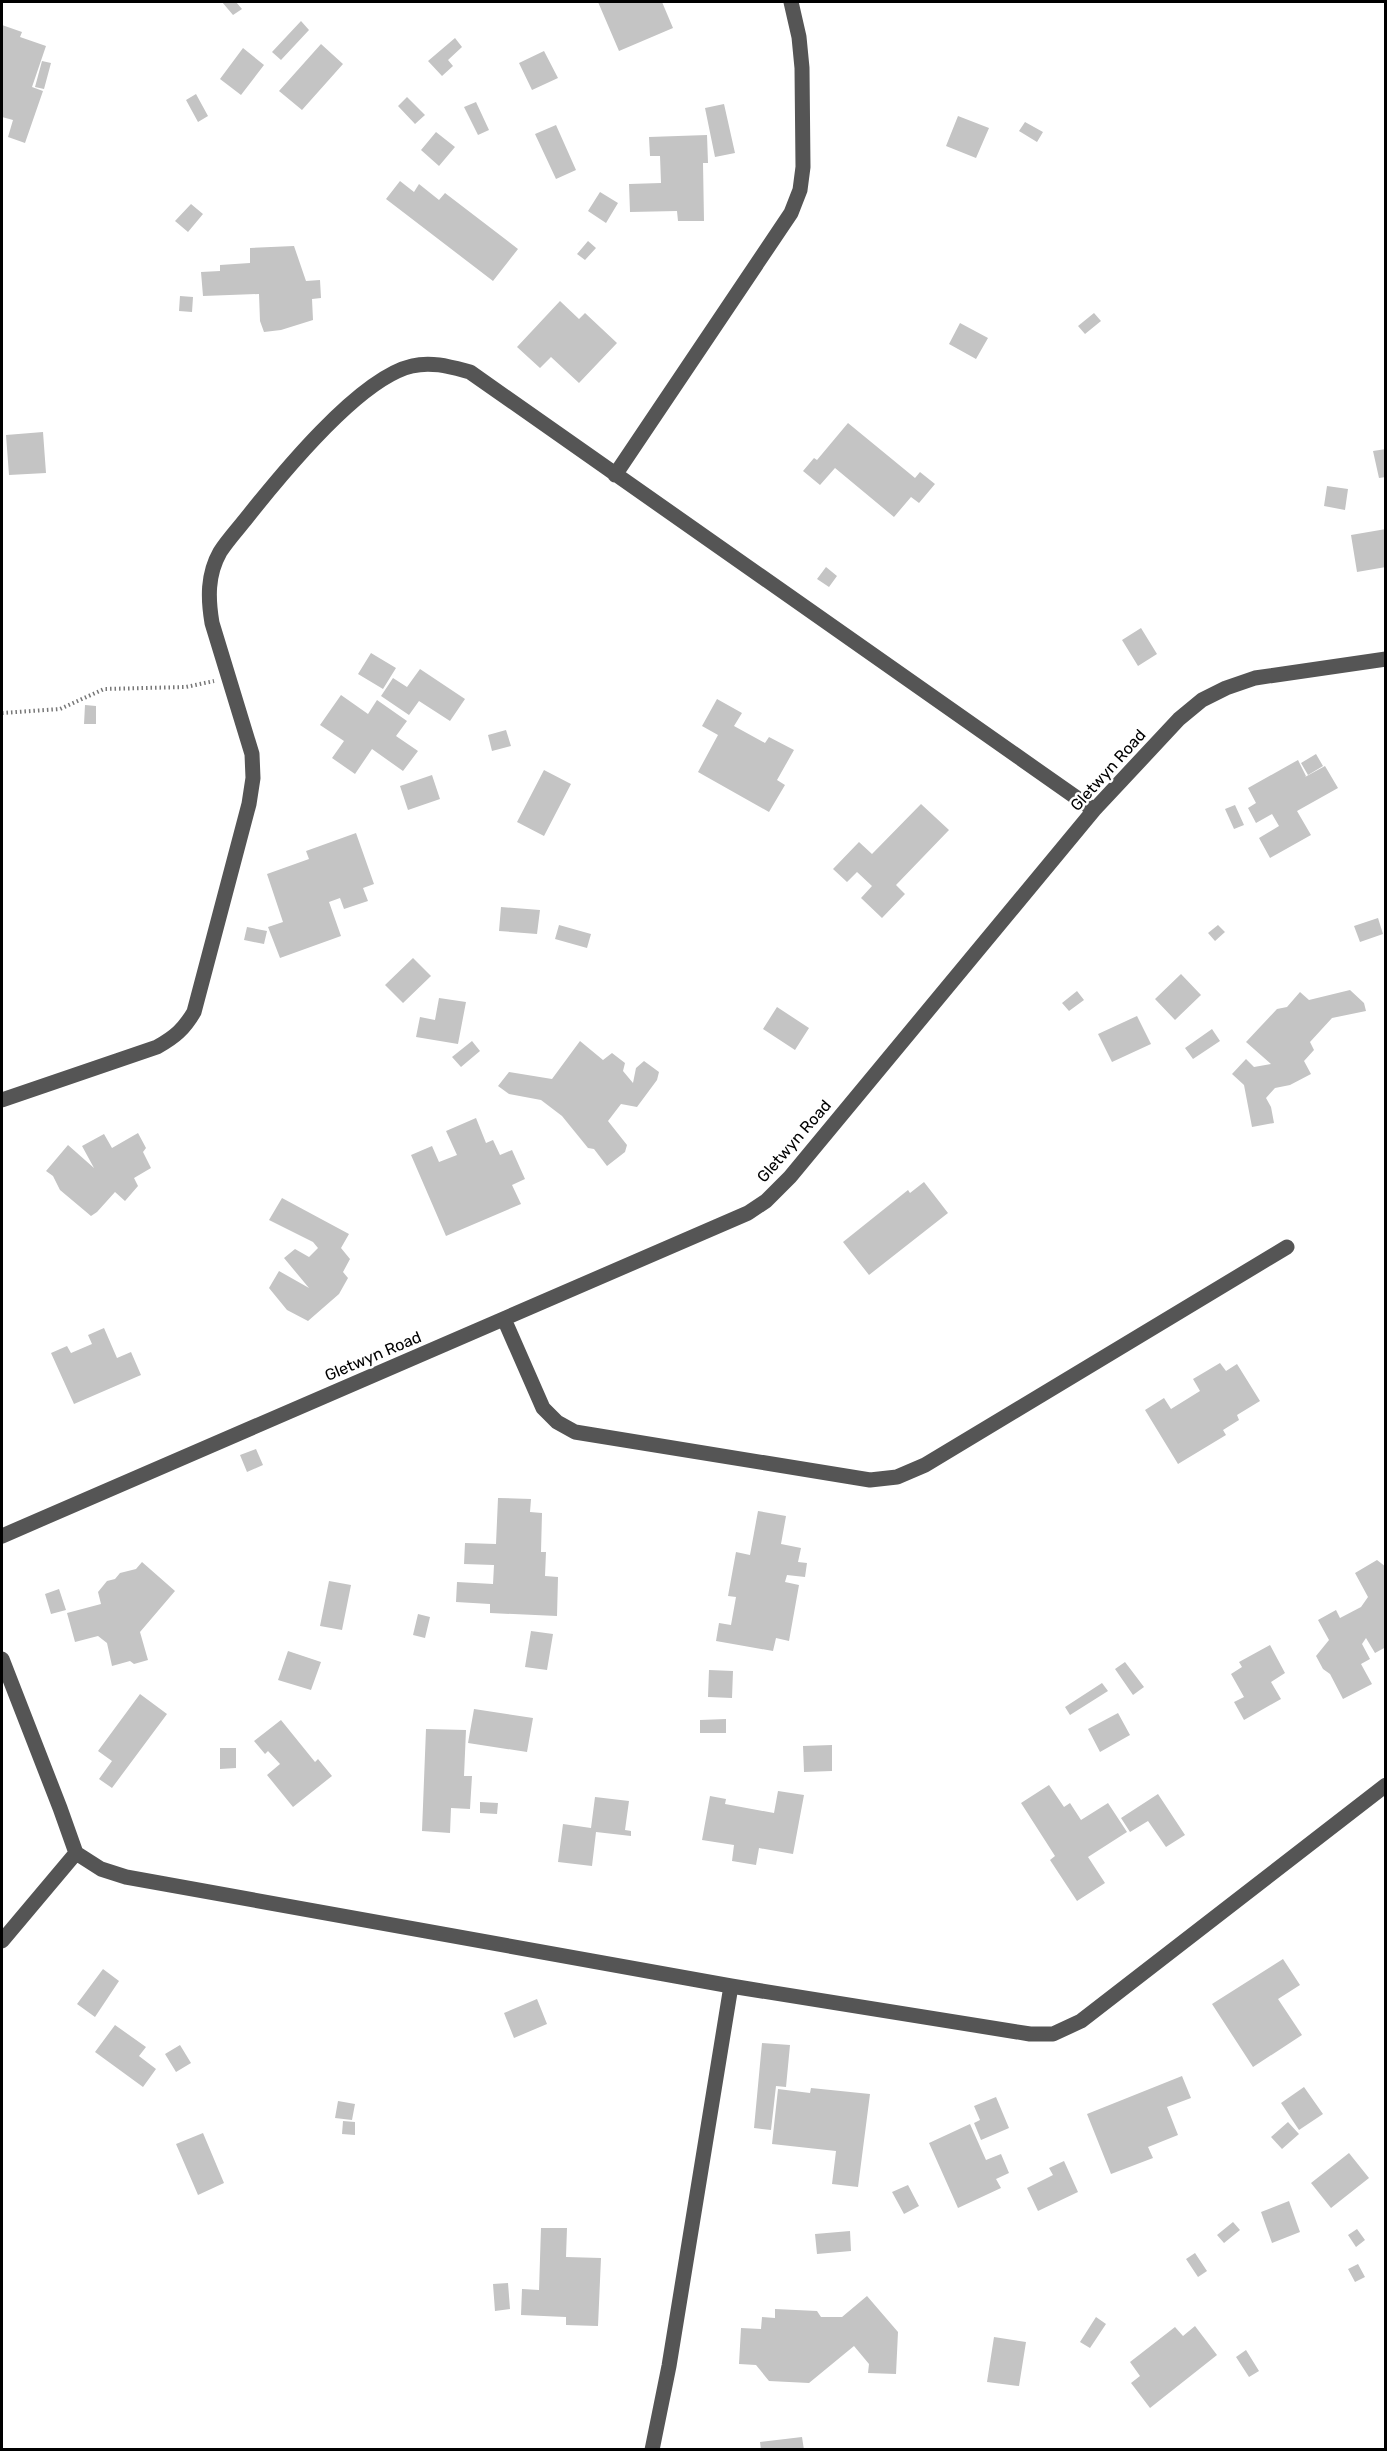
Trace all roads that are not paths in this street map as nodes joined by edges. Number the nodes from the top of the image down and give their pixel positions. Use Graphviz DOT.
graph roads {
  1 [pos="791,2"];
  2 [pos="615,475"];
  3 [pos="1386,659"];
  4 [pos="1094,810"];
  5 [pos="2,1100"];
  6 [pos="1287,1247"];
  7 [pos="504,1319"];
  8 [pos="2,1536"];
  9 [pos="2,1659"];
  10 [pos="1386,1785"];
  11 [pos="76,1853"];
  12 [pos="2,1941"];
  13 [pos="731,1986"];
  14 [pos="652,2450"];
  1 -- 2 [label="street"];
  2 -- 4 [label="street"];
  2 -- 5 [label="street"];
  3 -- 4 [label="street, Gletwyn Road"];
  4 -- 7 [label="street, Gletwyn Road"];
  6 -- 7 [label="street"];
  7 -- 8 [label="street, Gletwyn Road"];
  9 -- 11 [label="street"];
  10 -- 13 [label="street"];
  11 -- 12 [label="street"];
  11 -- 13 [label="street"];
  13 -- 14 [label="street"];
}
